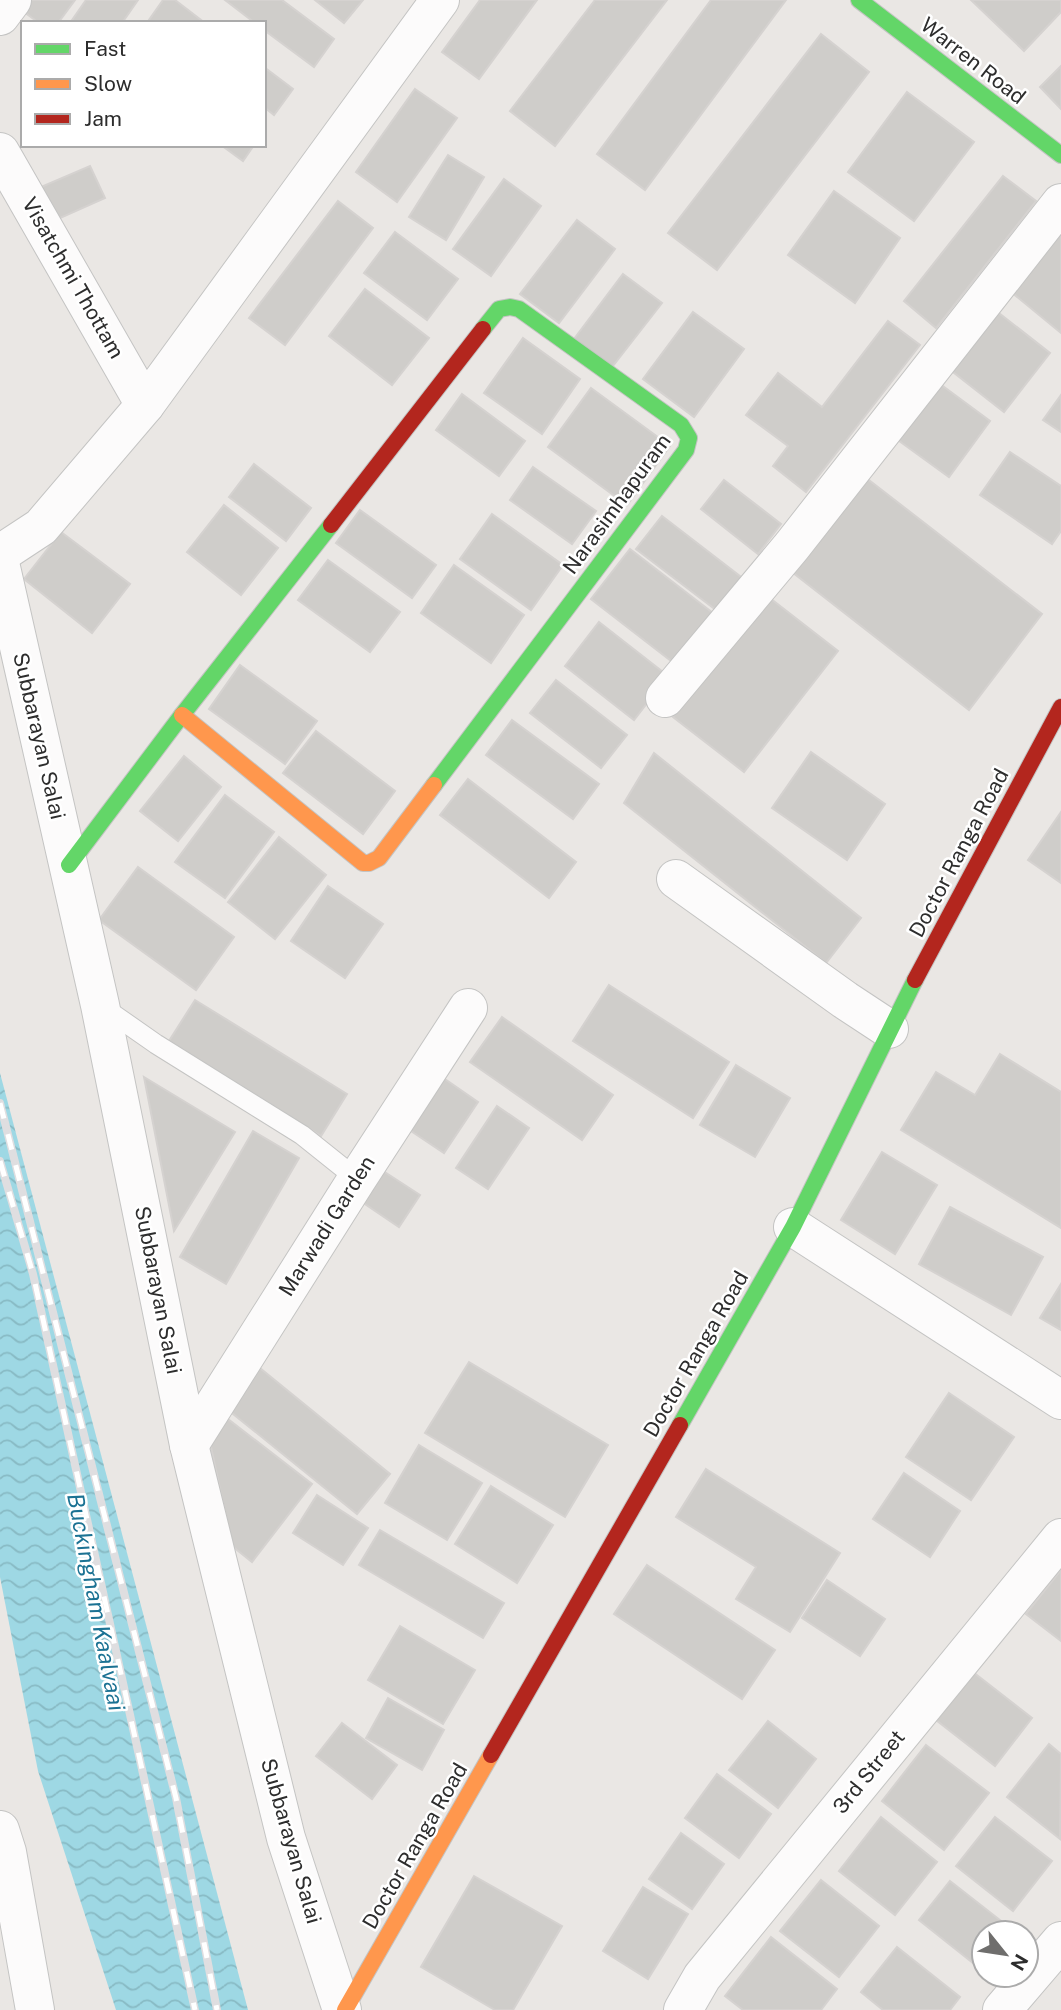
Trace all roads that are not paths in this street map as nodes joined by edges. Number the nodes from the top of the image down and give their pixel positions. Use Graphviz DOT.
graph roads {
  1 [pos="12,0"];
  2 [pos="859,0"];
  3 [pos="429,4"];
  4 [pos="0,16"];
  5 [pos="0,152"];
  6 [pos="1061,155"];
  7 [pos="1061,203"];
  8 [pos="145,405"];
  9 [pos="0,554"];
  10 [pos="0,563"];
  11 [pos="665,698"];
  12 [pos="1061,707"];
  13 [pos="182,715"];
  14 [pos="69,864"];
  15 [pos="676,879"];
  16 [pos="100,1005"];
  17 [pos="468,1009"];
  18 [pos="889,1029"];
  19 [pos="357,1179"];
  20 [pos="793,1227"];
  21 [pos="1061,1400"];
  22 [pos="189,1445"];
  23 [pos="1061,1538"];
  24 [pos="0,1830"];
  25 [pos="1061,1941"];
  26 [pos="35,2010"];
  27 [pos="343,2010"];
  28 [pos="683,2010"];
  29 [pos="1002,2010"];
  1 -- 4 [label="street"];
  2 -- 6 [label="street, Warren Road"];
  3 -- 8 [label="street"];
  5 -- 8 [label="street, Visatchmi Thottam"];
  7 -- 11 [label="street"];
  8 -- 9 [label="street"];
  10 -- 14 [label="street, Subbarayan Salai"];
  12 -- 18 [label="street, Doctor Ranga Road"];
  13 -- 13 [label="street, Narasimhapuram"];
  13 -- 14 [label="street, Narasimhapuram"];
  14 -- 16 [label="street, Subbarayan Salai"];
  15 -- 18 [label="street"];
  16 -- 19 [label="lane"];
  16 -- 22 [label="street, Subbarayan Salai"];
  17 -- 19 [label="street, Marwadi Garden"];
  18 -- 20 [label="street, Doctor Ranga Road"];
  19 -- 22 [label="street, Marwadi Garden"];
  20 -- 21 [label="street"];
  20 -- 27 [label="street, Doctor Ranga Road"];
  22 -- 27 [label="street, Subbarayan Salai"];
  23 -- 28 [label="street, 3rd Street"];
  24 -- 26 [label="street"];
  25 -- 29 [label="street"];
}
